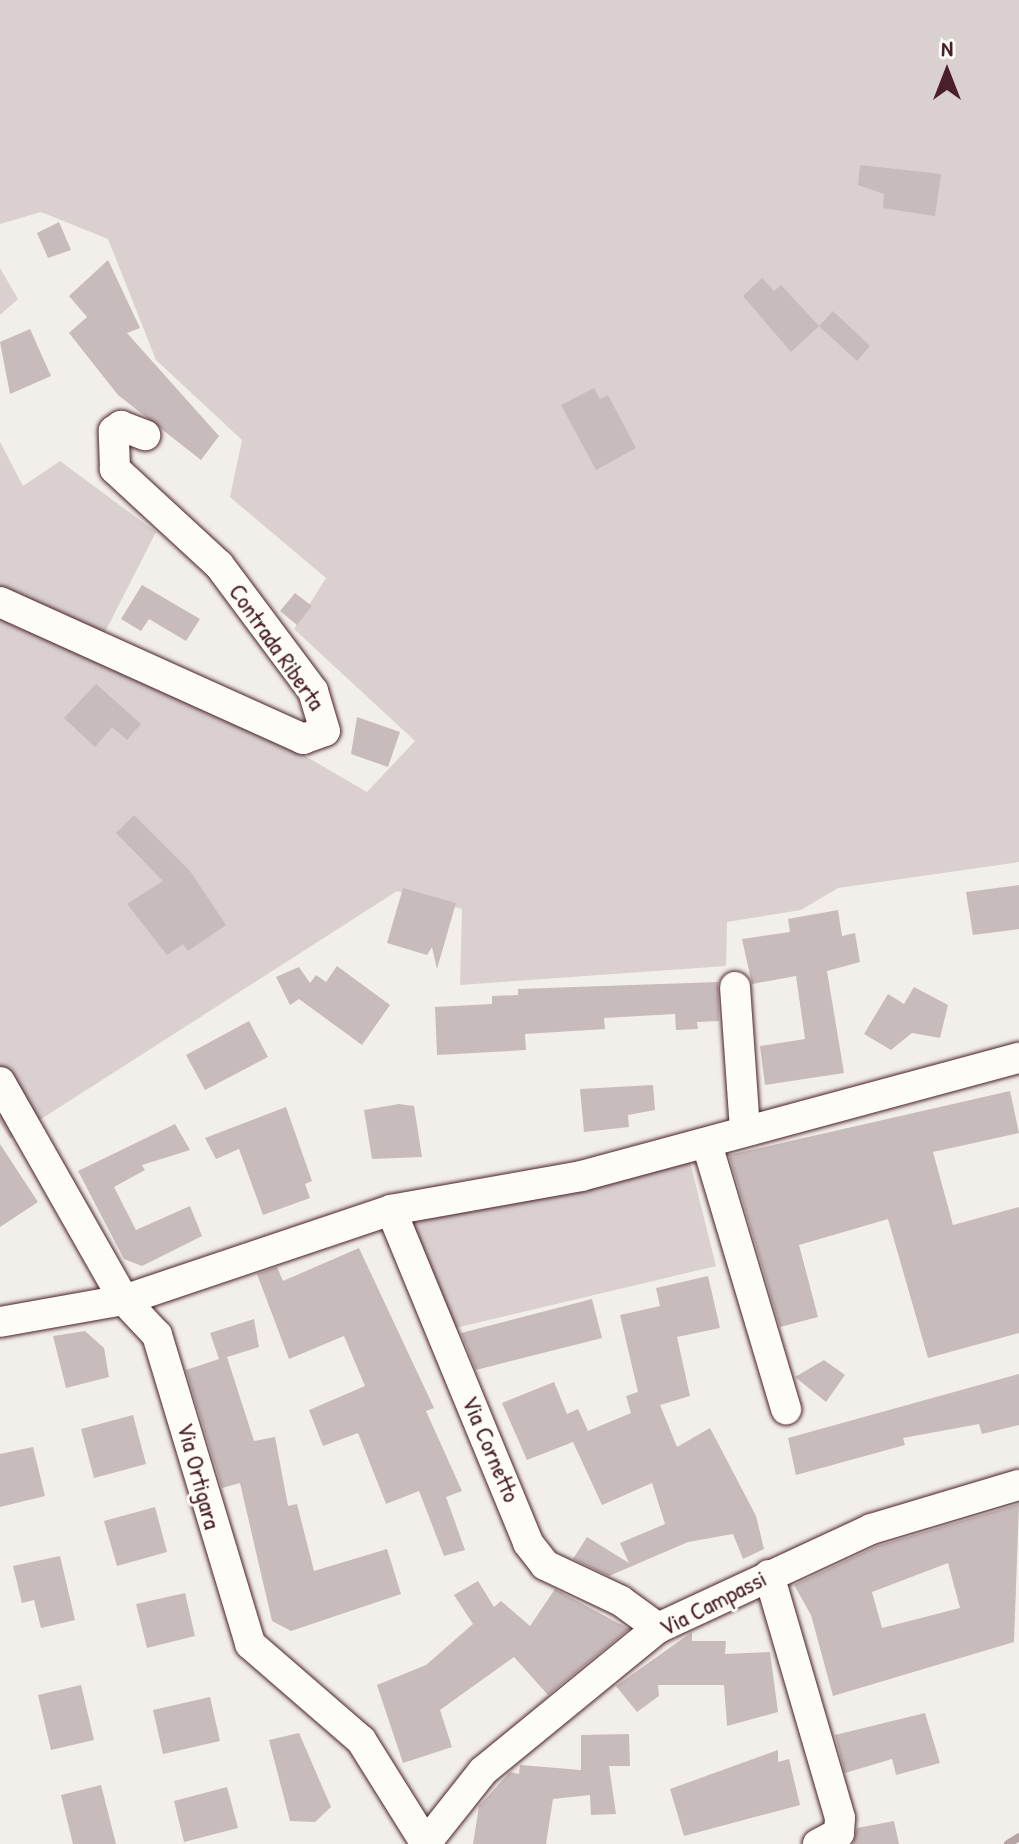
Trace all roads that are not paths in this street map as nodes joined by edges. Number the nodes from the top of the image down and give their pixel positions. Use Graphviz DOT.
graph roads {
  1 [pos="124,426"];
  2 [pos="0,602"];
  3 [pos="735,987"];
  4 [pos="1019,1058"];
  5 [pos="0,1082"];
  6 [pos="745,1131"];
  7 [pos="707,1144"];
  8 [pos="391,1210"];
  9 [pos="124,1300"];
  10 [pos="0,1322"];
  11 [pos="786,1409"];
  12 [pos="1019,1485"];
  13 [pos="769,1575"];
  14 [pos="658,1628"];
  15 [pos="426,1844"];
  16 [pos="818,1844"];
  1 -- 2 [label="street, Contrada Riberta"];
  3 -- 6 [label="street"];
  4 -- 6 [label="street"];
  5 -- 9 [label="street, Via Ortigara"];
  6 -- 7 [label="street"];
  7 -- 8 [label="street"];
  7 -- 11 [label="street"];
  8 -- 9 [label="street"];
  8 -- 14 [label="street, Via Cornetto"];
  9 -- 10 [label="street"];
  9 -- 15 [label="street, Via Ortigara"];
  12 -- 13 [label="street, Via Campassi"];
  13 -- 14 [label="street, Via Campassi"];
  13 -- 16 [label="street"];
  14 -- 15 [label="street, Via Campassi"];
}
